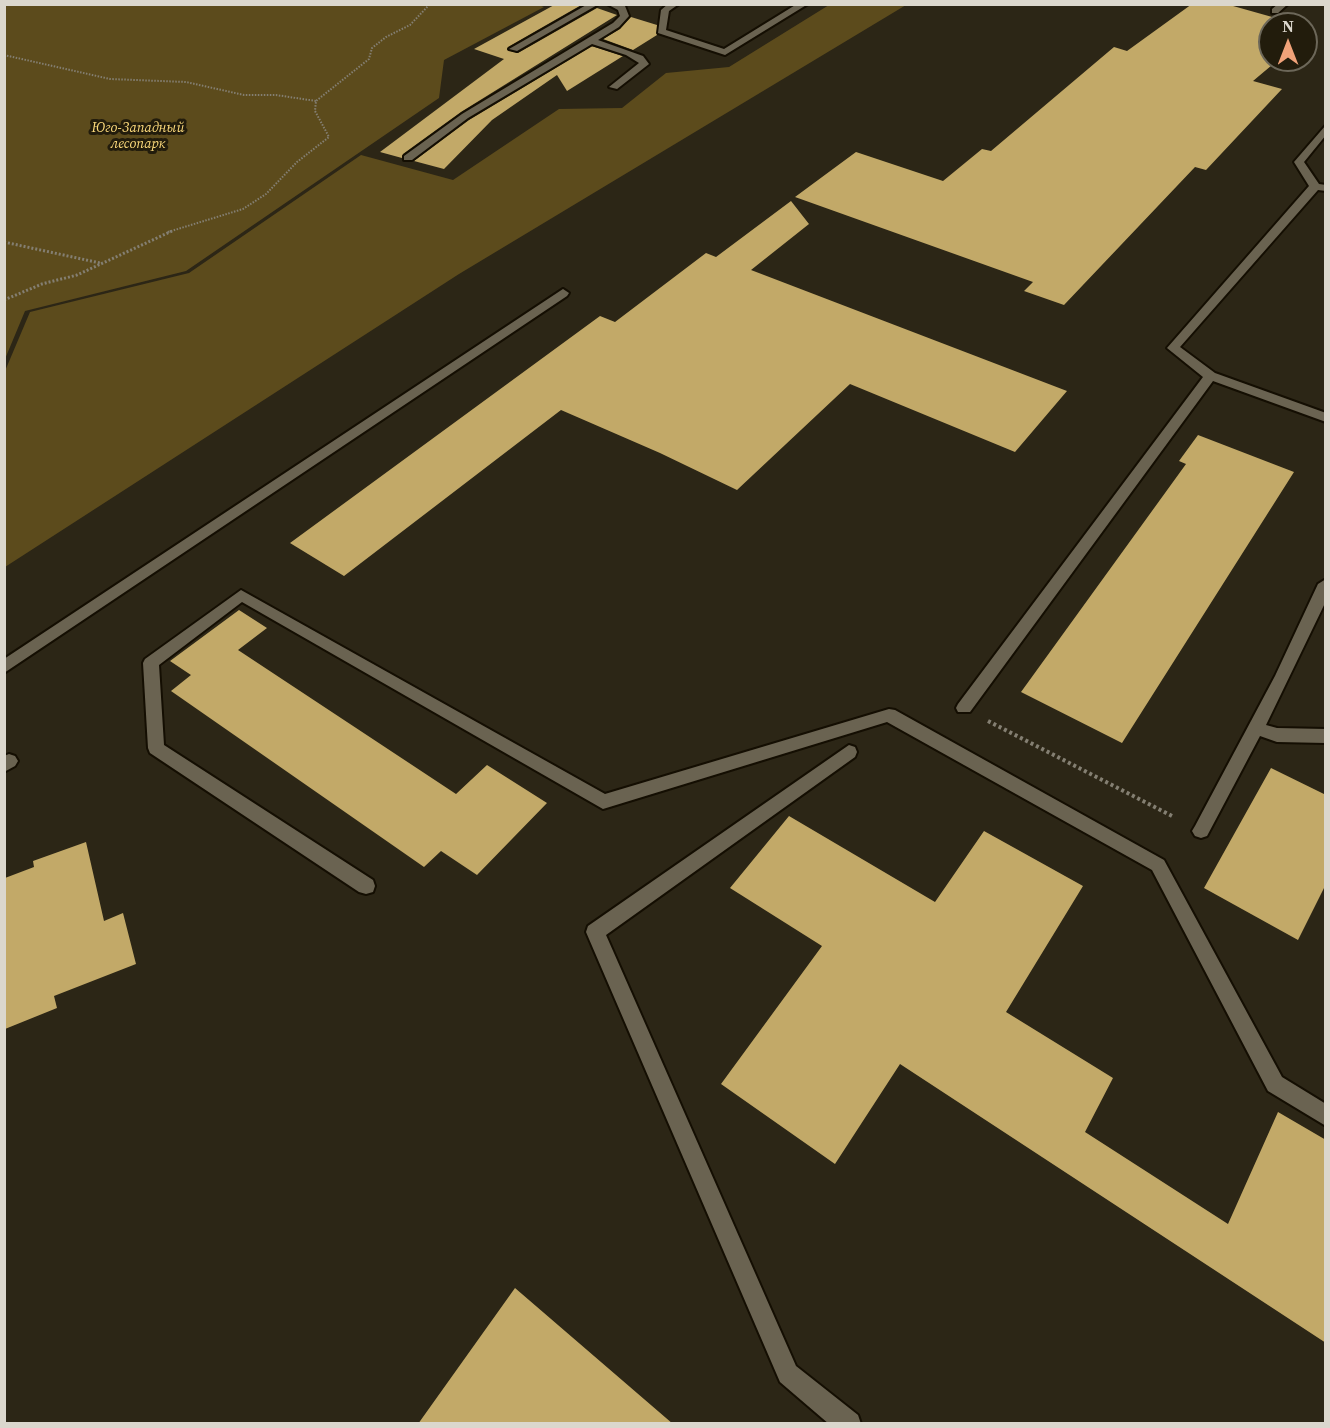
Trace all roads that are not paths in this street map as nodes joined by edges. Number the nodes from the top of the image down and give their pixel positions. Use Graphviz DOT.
graph roads {
  1 [pos="595,4"];
  2 [pos="610,4"];
  3 [pos="675,4"];
  4 [pos="804,4"];
  5 [pos="1284,4"];
  6 [pos="1275,11"];
  7 [pos="593,41"];
  8 [pos="514,49"];
  9 [pos="614,87"];
  10 [pos="1326,128"];
  11 [pos="408,158"];
  12 [pos="1320,187"];
  13 [pos="563,293"];
  14 [pos="1210,376"];
  15 [pos="1326,418"];
  16 [pos="1326,585"];
  17 [pos="4,667"];
  18 [pos="964,708"];
  19 [pos="1256,728"];
  20 [pos="1326,736"];
  21 [pos="849,752"];
  22 [pos="1201,831"];
  23 [pos="366,886"];
  24 [pos="1326,1116"];
  25 [pos="849,1424"];
  1 -- 8 [label="lane"];
  2 -- 7 [label="lane"];
  3 -- 4 [label="lane"];
  5 -- 6 [label="lane"];
  7 -- 9 [label="lane"];
  7 -- 11 [label="lane"];
  10 -- 12 [label="lane"];
  12 -- 14 [label="lane"];
  13 -- 17 [label="lane"];
  14 -- 15 [label="lane"];
  14 -- 18 [label="lane"];
  16 -- 19 [label="lane"];
  19 -- 20 [label="lane"];
  19 -- 22 [label="lane"];
  21 -- 25 [label="lane"];
  23 -- 24 [label="lane"];
}
